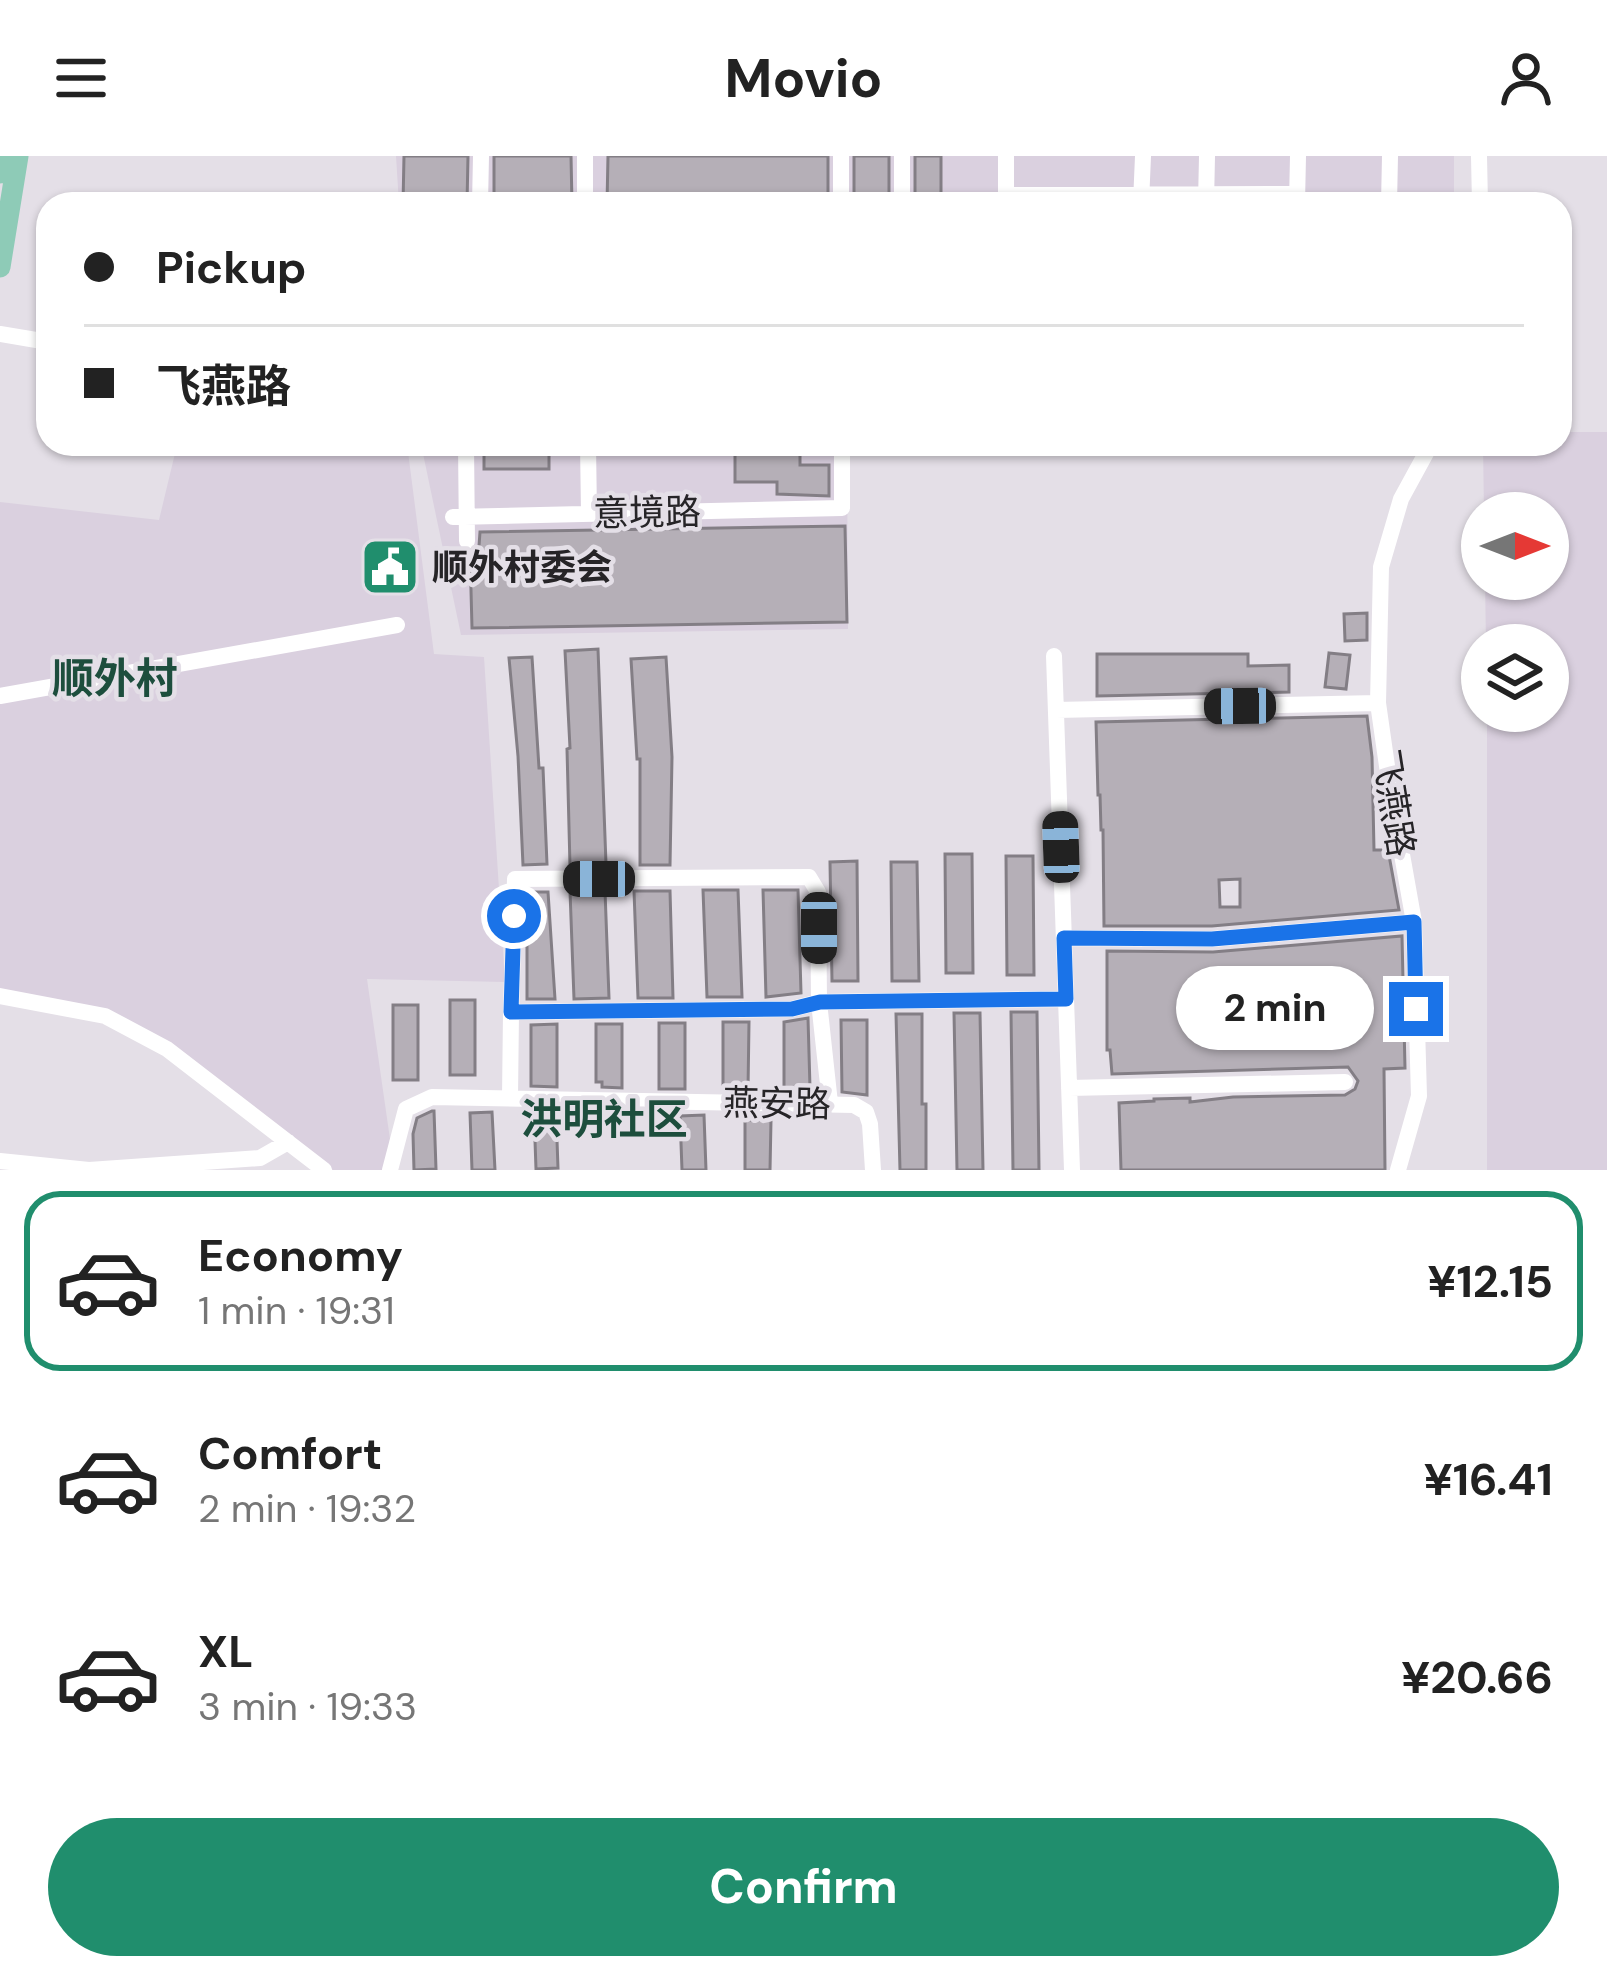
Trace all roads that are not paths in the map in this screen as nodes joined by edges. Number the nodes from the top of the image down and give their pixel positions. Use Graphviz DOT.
graph roads {
  1 [pos="3,156"];
  2 [pos="18,156"];
  3 [pos="481,156"];
  4 [pos="585,156"];
  5 [pos="841,156"];
  6 [pos="902,156"];
  7 [pos="1006,156"];
  8 [pos="1143,156"];
  9 [pos="1207,156"];
  10 [pos="1298,156"];
  11 [pos="1390,156"];
  12 [pos="1479,156"];
  13 [pos="0,173"];
  14 [pos="480,192"];
  15 [pos="585,192"];
  16 [pos="841,192"];
  17 [pos="902,192"];
  18 [pos="1006,192"];
  19 [pos="1141,192"];
  20 [pos="1206,192"];
  21 [pos="1297,192"];
  22 [pos="1389,192"];
  23 [pos="1480,192"];
  24 [pos="0,267"];
  25 [pos="0,334"];
  26 [pos="36,340"];
  27 [pos="465,456"];
  28 [pos="588,456"];
  29 [pos="842,456"];
  30 [pos="1424,456"];
  31 [pos="589,514"];
  32 [pos="460,516"];
  33 [pos="467,541"];
  34 [pos="397,625"];
  35 [pos="1054,656"];
  36 [pos="0,696"];
  37 [pos="1378,703"];
  38 [pos="1056,710"];
  39 [pos="1414,922"];
  40 [pos="1064,938"];
  41 [pos="0,997"];
  42 [pos="1066,999"];
  43 [pos="820,1002"];
  44 [pos="511,1012"];
  45 [pos="1345,1082"];
  46 [pos="1069,1088"];
  47 [pos="510,1098"];
  48 [pos="830,1103"];
  49 [pos="288,1142"];
  50 [pos="0,1161"];
  51 [pos="324,1170"];
  52 [pos="390,1170"];
  53 [pos="873,1170"];
  54 [pos="1072,1170"];
  55 [pos="1399,1170"];
  1 -- 13 [label="main road"];
  2 -- 24 [label="main road"];
  3 -- 14 [label="street"];
  4 -- 15 [label="street"];
  5 -- 16 [label="street"];
  6 -- 17 [label="street"];
  7 -- 18 [label="street"];
  8 -- 19 [label="street"];
  9 -- 20 [label="street"];
  10 -- 21 [label="street"];
  11 -- 22 [label="street"];
  12 -- 23 [label="street"];
  25 -- 26 [label="street"];
  27 -- 32 [label="street"];
  28 -- 31 [label="street"];
  29 -- 31 [label="street, 意境路"];
  30 -- 37 [label="street, 飞燕路"];
  31 -- 32 [label="street, 意境路"];
  32 -- 33 [label="street"];
  34 -- 36 [label="street"];
  35 -- 38 [label="street"];
  37 -- 38 [label="street"];
  37 -- 39 [label="street, 飞燕路"];
  38 -- 40 [label="street"];
  39 -- 40 [label="street"];
  39 -- 55 [label="street, 飞燕路"];
  40 -- 42 [label="street"];
  41 -- 49 [label="street"];
  42 -- 43 [label="street"];
  42 -- 46 [label="street"];
  43 -- 44 [label="street"];
  43 -- 44 [label="street"];
  43 -- 48 [label="street"];
  44 -- 47 [label="street"];
  45 -- 46 [label="street"];
  46 -- 54 [label="street"];
  47 -- 48 [label="street, 燕安路"];
  47 -- 52 [label="street, 燕安路"];
  48 -- 53 [label="street, 燕安路"];
  49 -- 50 [label="street"];
  49 -- 51 [label="street"];
}
